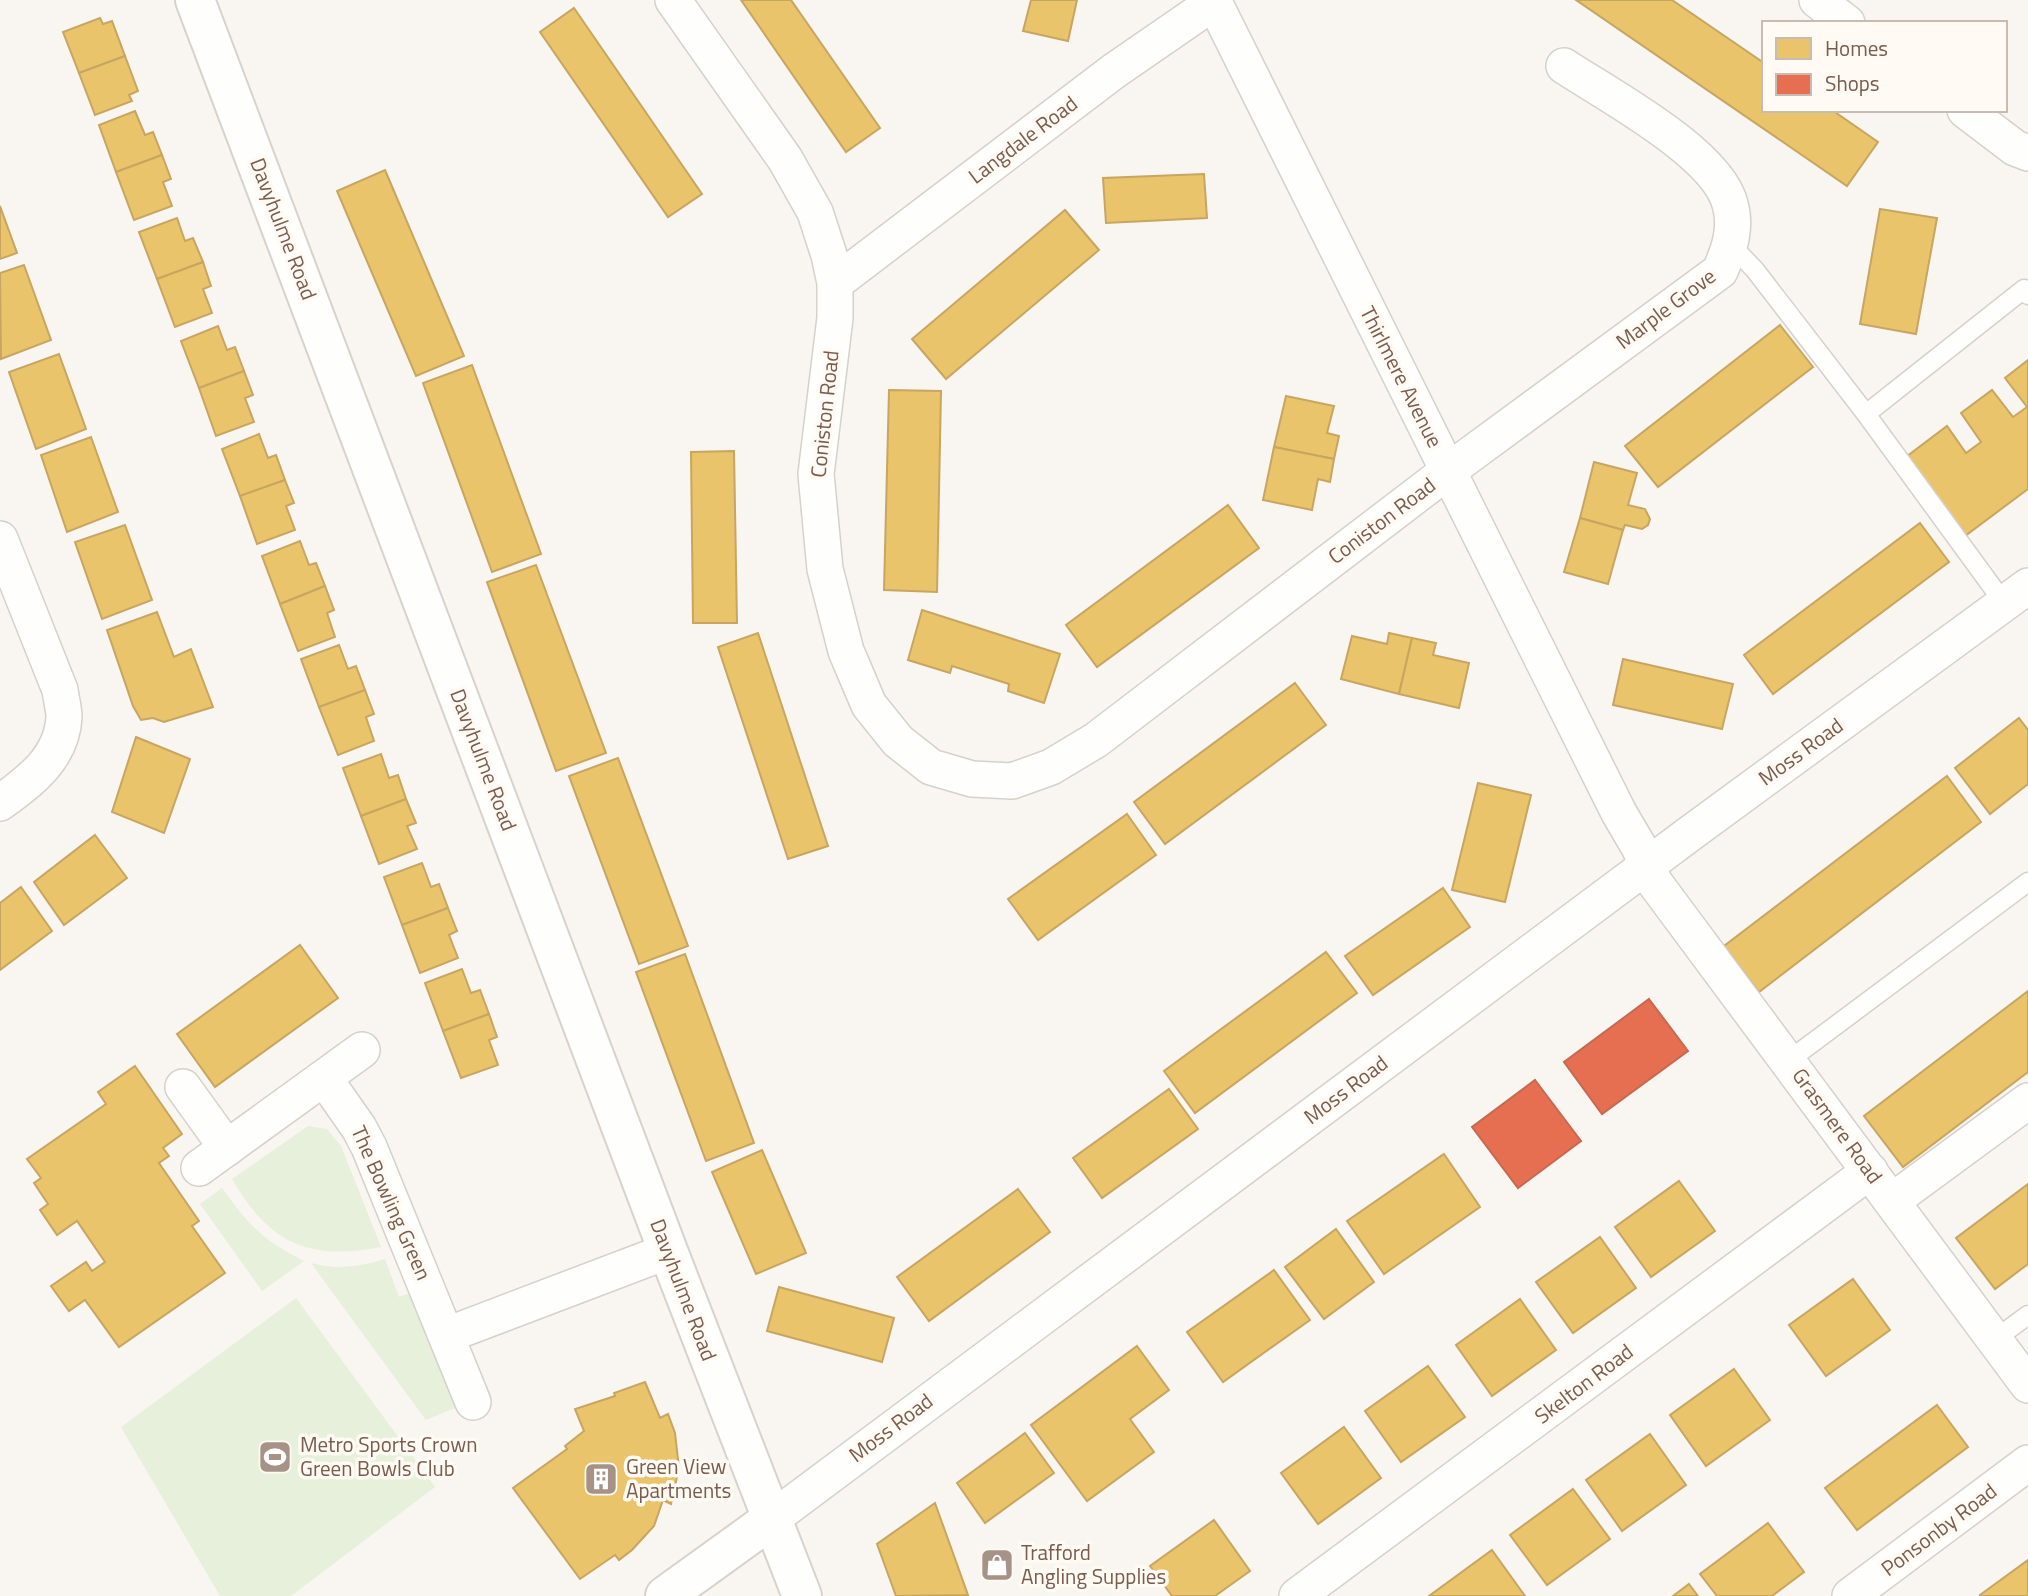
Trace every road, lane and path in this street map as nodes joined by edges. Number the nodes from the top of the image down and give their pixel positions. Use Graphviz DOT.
graph roads {
  1 [pos="196,0"];
  2 [pos="673,0"];
  3 [pos="1817,0"];
  4 [pos="1213,1"];
  5 [pos="1844,21"];
  6 [pos="1564,66"];
  7 [pos="1968,112"];
  8 [pos="2028,153"];
  9 [pos="1731,245"];
  10 [pos="835,283"];
  11 [pos="2028,295"];
  12 [pos="1866,414"];
  13 [pos="1448,471"];
  14 [pos="0,539"];
  15 [pos="2016,594"];
  16 [pos="0,803"];
  17 [pos="1648,866"];
  18 [pos="2028,882"];
  19 [pos="362,1050"];
  20 [pos="1788,1061"];
  21 [pos="324,1078"];
  22 [pos="183,1087"];
  23 [pos="2028,1101"];
  24 [pos="227,1147"];
  25 [pos="198,1168"];
  26 [pos="1870,1171"];
  27 [pos="1892,1201"];
  28 [pos="668,1251"];
  29 [pos="2028,1315"];
  30 [pos="447,1335"];
  31 [pos="1994,1340"];
  32 [pos="2028,1385"];
  33 [pos="474,1402"];
  34 [pos="2028,1462"];
  35 [pos="773,1518"];
  36 [pos="665,1596"];
  37 [pos="802,1596"];
  38 [pos="1297,1596"];
  39 [pos="1850,1596"];
  1 -- 28 [label="street, Davyhulme Road"];
  2 -- 10 [label="street, Coniston Road"];
  3 -- 5 [label="street"];
  4 -- 10 [label="street, Langdale Road"];
  4 -- 13 [label="street, Thirlmere Avenue"];
  6 -- 9 [label="street"];
  7 -- 8 [label="street"];
  9 -- 12 [label="lane"];
  9 -- 13 [label="street, Marple Grove"];
  10 -- 13 [label="street, Coniston Road"];
  11 -- 12 [label="lane"];
  12 -- 15 [label="lane"];
  13 -- 17 [label="street, Thirlmere Avenue"];
  14 -- 16 [label="street"];
  15 -- 17 [label="street, Moss Road"];
  17 -- 20 [label="street, Grasmere Road"];
  17 -- 35 [label="street, Moss Road"];
  18 -- 20 [label="lane"];
  19 -- 21 [label="street"];
  20 -- 26 [label="street, Grasmere Road"];
  21 -- 24 [label="street"];
  21 -- 30 [label="street, The Bowling Green"];
  22 -- 24 [label="street"];
  23 -- 27 [label="street"];
  24 -- 25 [label="street"];
  26 -- 27 [label="street, Grasmere Road"];
  26 -- 38 [label="street, Skelton Road"];
  27 -- 31 [label="street, Grasmere Road"];
  28 -- 30 [label="street"];
  28 -- 35 [label="street, Davyhulme Road"];
  29 -- 31 [label="lane"];
  30 -- 33 [label="street, The Bowling Green"];
  31 -- 32 [label="street, Grasmere Road"];
  34 -- 39 [label="street, Ponsonby Road"];
  35 -- 36 [label="street, Moss Road"];
  35 -- 37 [label="street, Davyhulme Road"];
}
